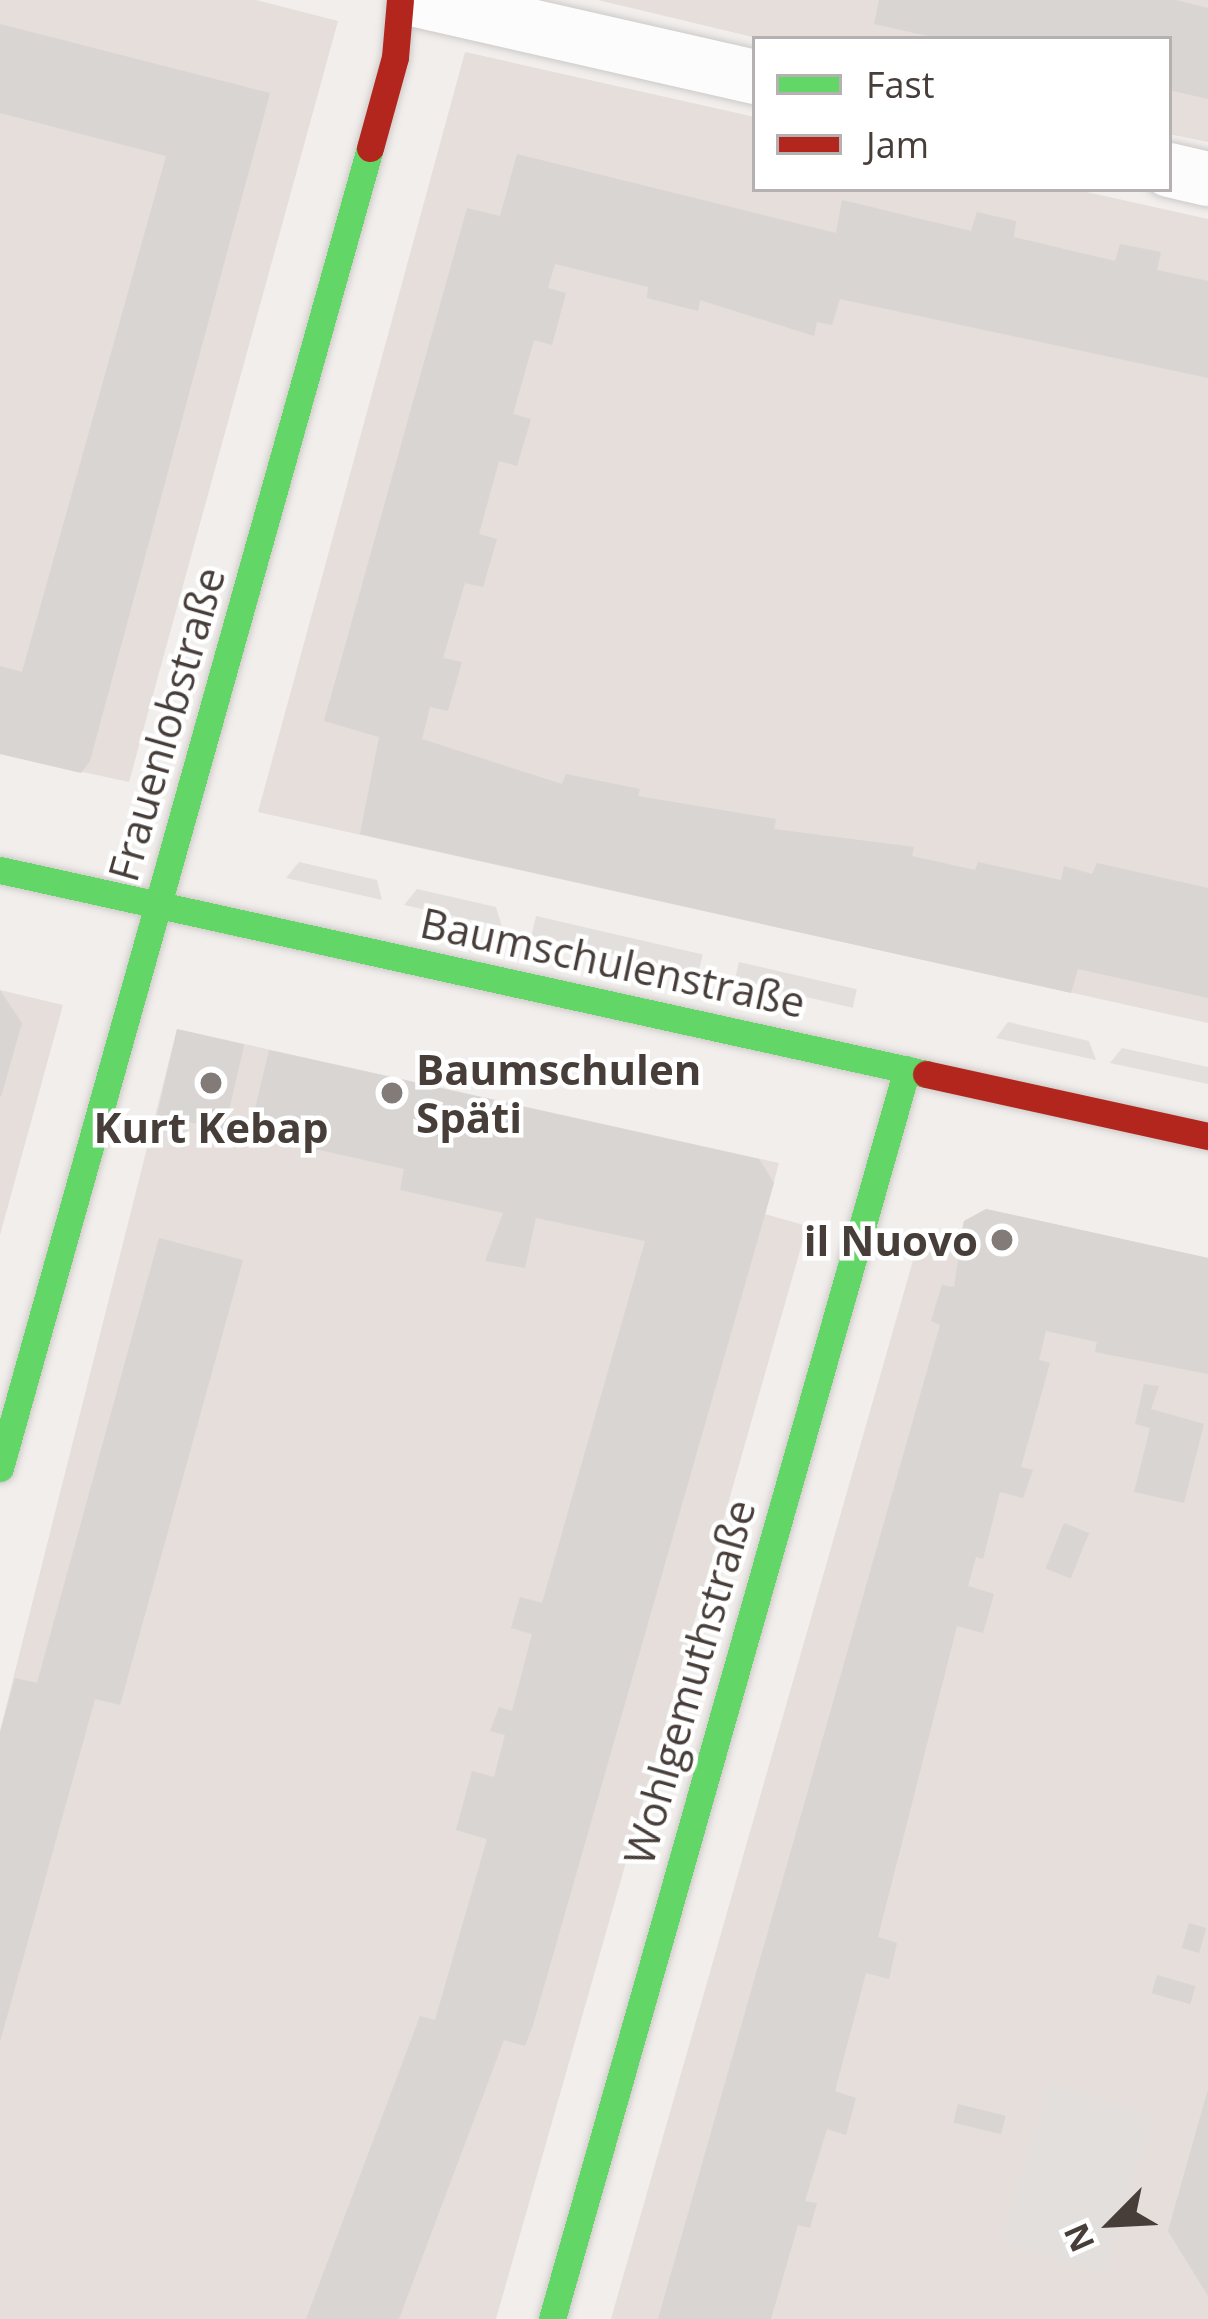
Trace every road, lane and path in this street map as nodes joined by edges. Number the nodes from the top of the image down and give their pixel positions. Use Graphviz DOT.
graph roads {
  1 [pos="400,0"];
  2 [pos="437,6"];
  3 [pos="752,76"];
  4 [pos="1172,171"];
  5 [pos="1208,179"];
  6 [pos="0,870"];
  7 [pos="158,905"];
  8 [pos="907,1069"];
  9 [pos="1208,1136"];
  10 [pos="0,1468"];
  11 [pos="552,2319"];
  1 -- 7 [label="street, Frauenlobstraße"];
  2 -- 3 [label="street"];
  4 -- 5 [label="street"];
  6 -- 7 [label="street, Baumschulenstraße"];
  7 -- 8 [label="street, Baumschulenstraße"];
  7 -- 10 [label="street, Frauenlobstraße"];
  8 -- 9 [label="street, Baumschulenstraße"];
  8 -- 11 [label="street, Wohlgemuthstraße"];
}
